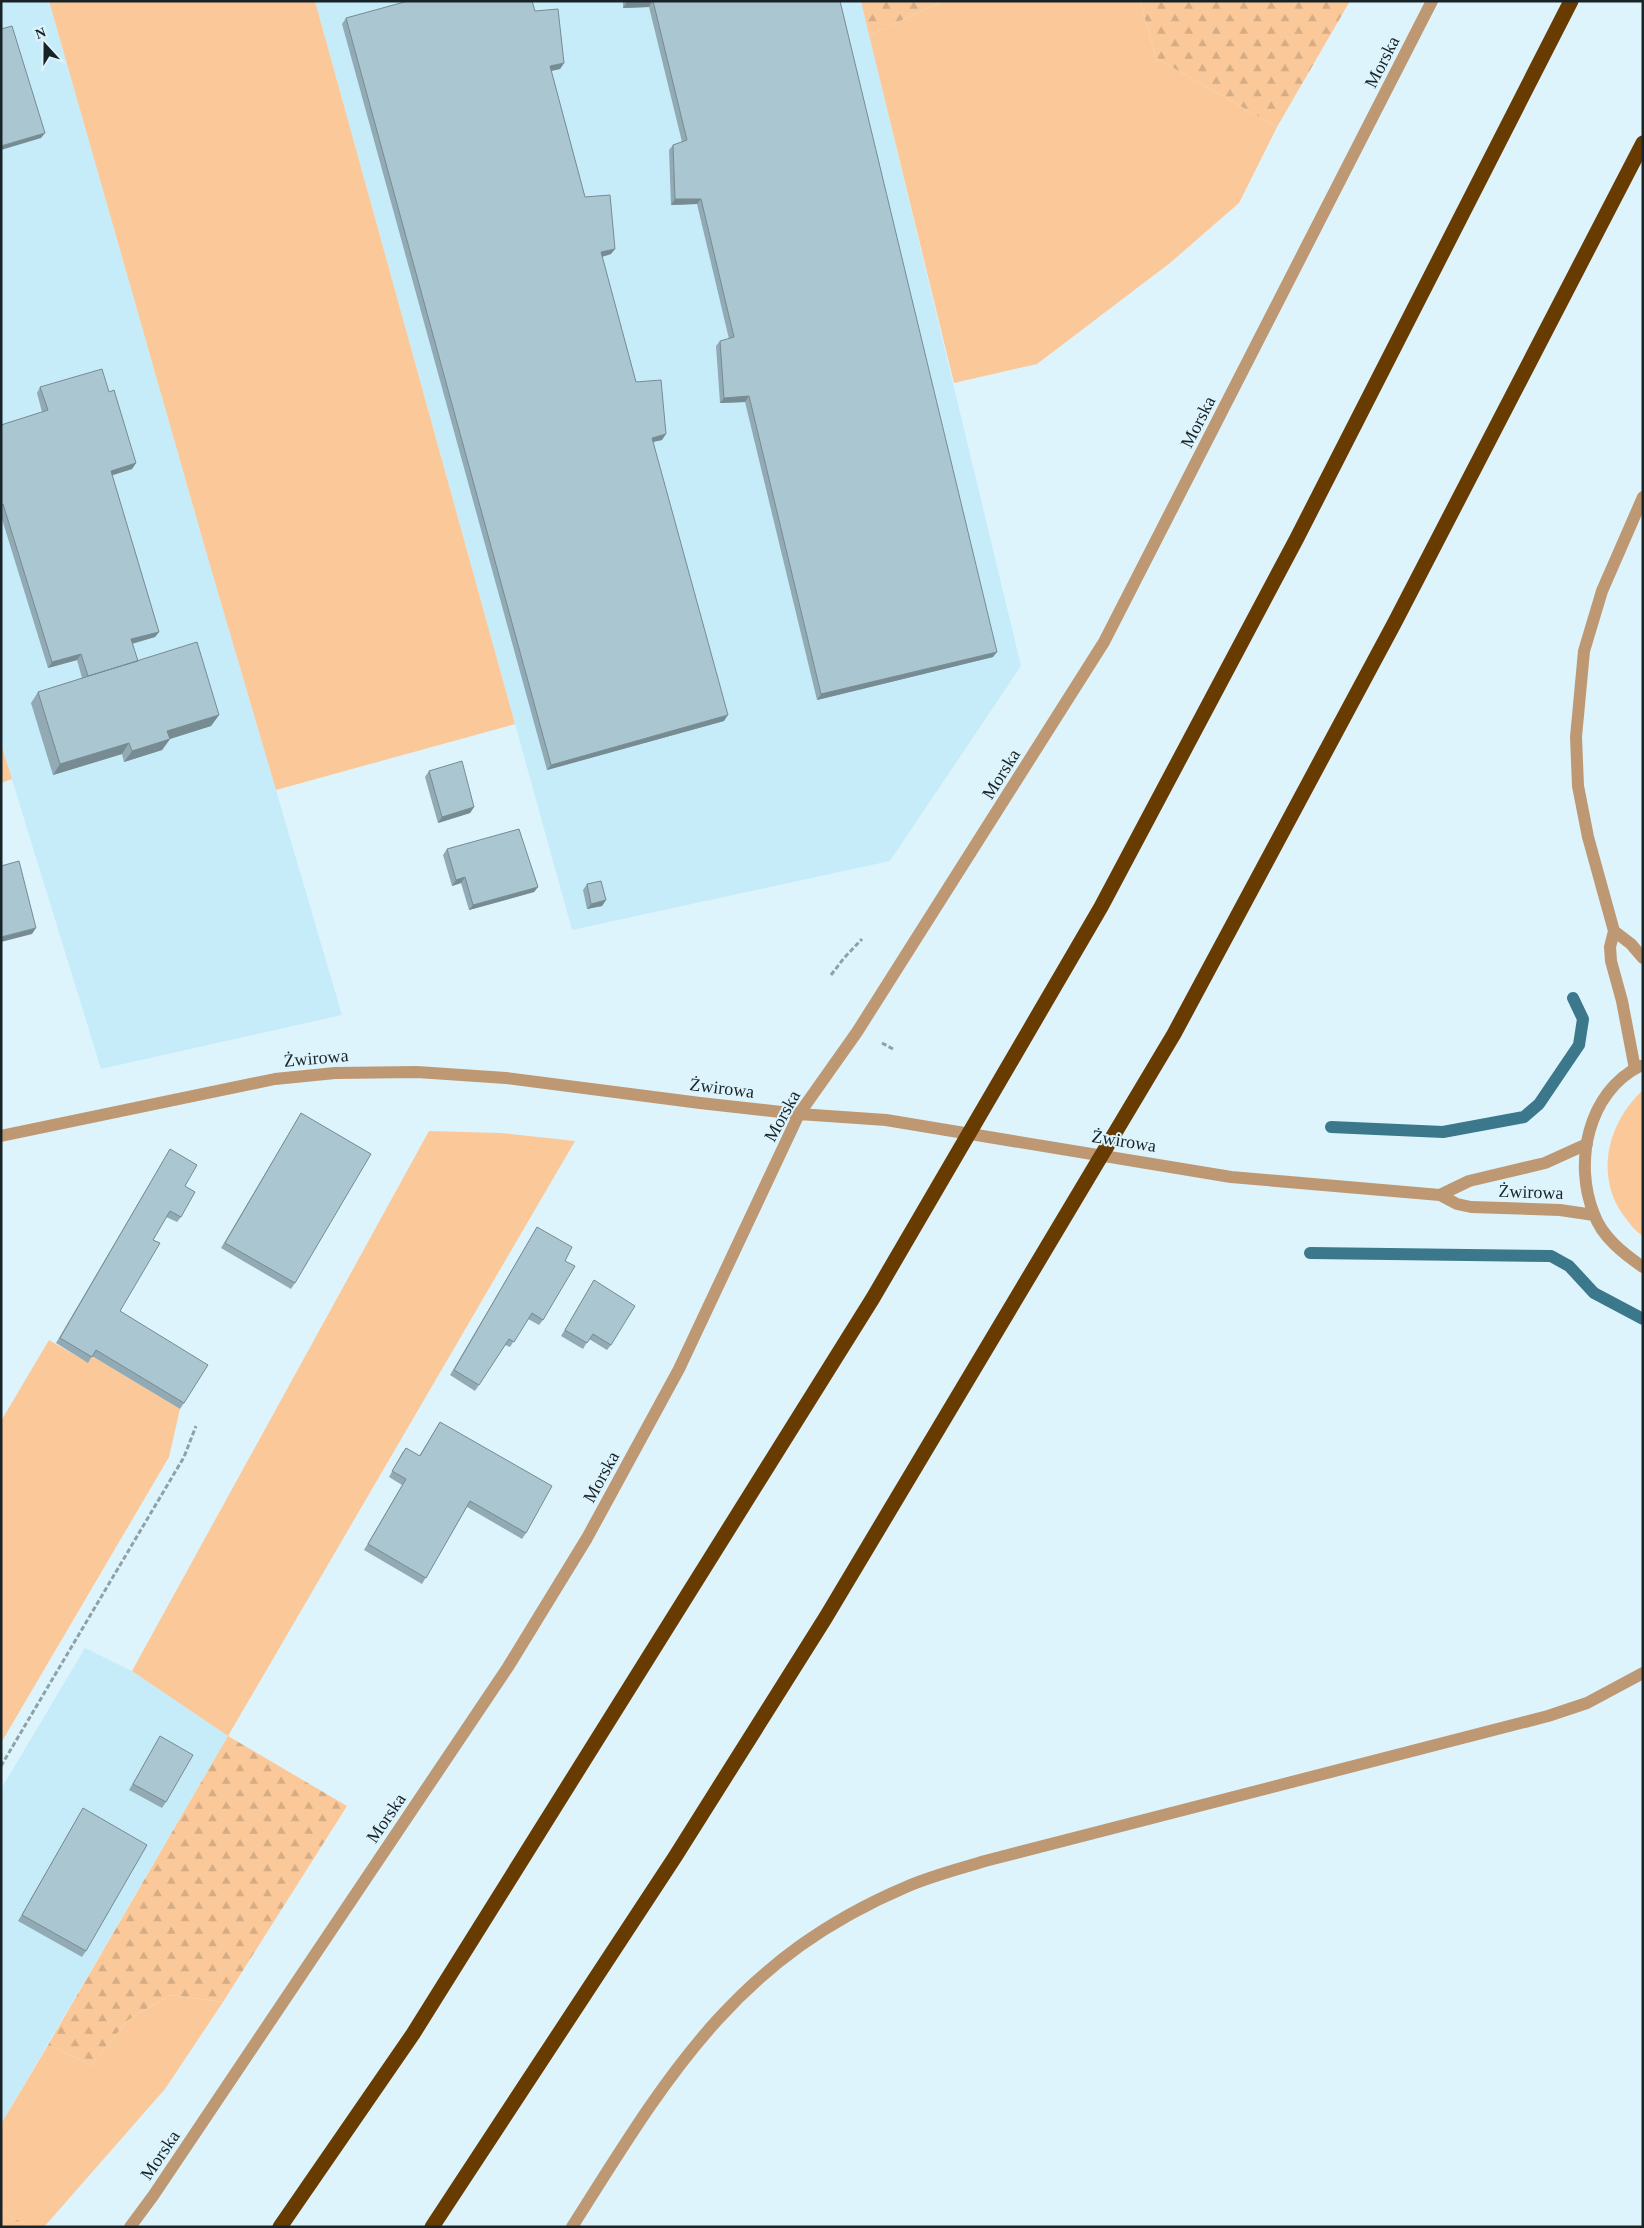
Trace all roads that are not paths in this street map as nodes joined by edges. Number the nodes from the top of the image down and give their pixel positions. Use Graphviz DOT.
graph roads {
  1 [pos="1432,1"];
  2 [pos="1571,1"];
  3 [pos="1643,143"];
  4 [pos="1643,497"];
  5 [pos="1614,931"];
  6 [pos="1643,958"];
  7 [pos="1639,1067"];
  8 [pos="799,1114"];
  9 [pos="1,1136"];
  10 [pos="1587,1144"];
  11 [pos="1440,1194"];
  12 [pos="1594,1215"];
  13 [pos="1643,1267"];
  14 [pos="1643,1673"];
  15 [pos="130,2227"];
  16 [pos="280,2227"];
  17 [pos="432,2227"];
  18 [pos="572,2227"];
  1 -- 8 [label="street, Morska"];
  2 -- 16 [label="highway"];
  3 -- 17 [label="highway"];
  4 -- 5 [label="street"];
  5 -- 6 [label="street"];
  5 -- 7 [label="street"];
  7 -- 10 [label="street, Żwirowa"];
  8 -- 9 [label="street, Żwirowa"];
  8 -- 11 [label="street, Żwirowa"];
  8 -- 15 [label="street, Morska"];
  10 -- 11 [label="street, Żwirowa"];
  10 -- 12 [label="street, Żwirowa"];
  11 -- 12 [label="street, Żwirowa"];
  12 -- 13 [label="street, Żwirowa"];
  14 -- 18 [label="street"];
}
